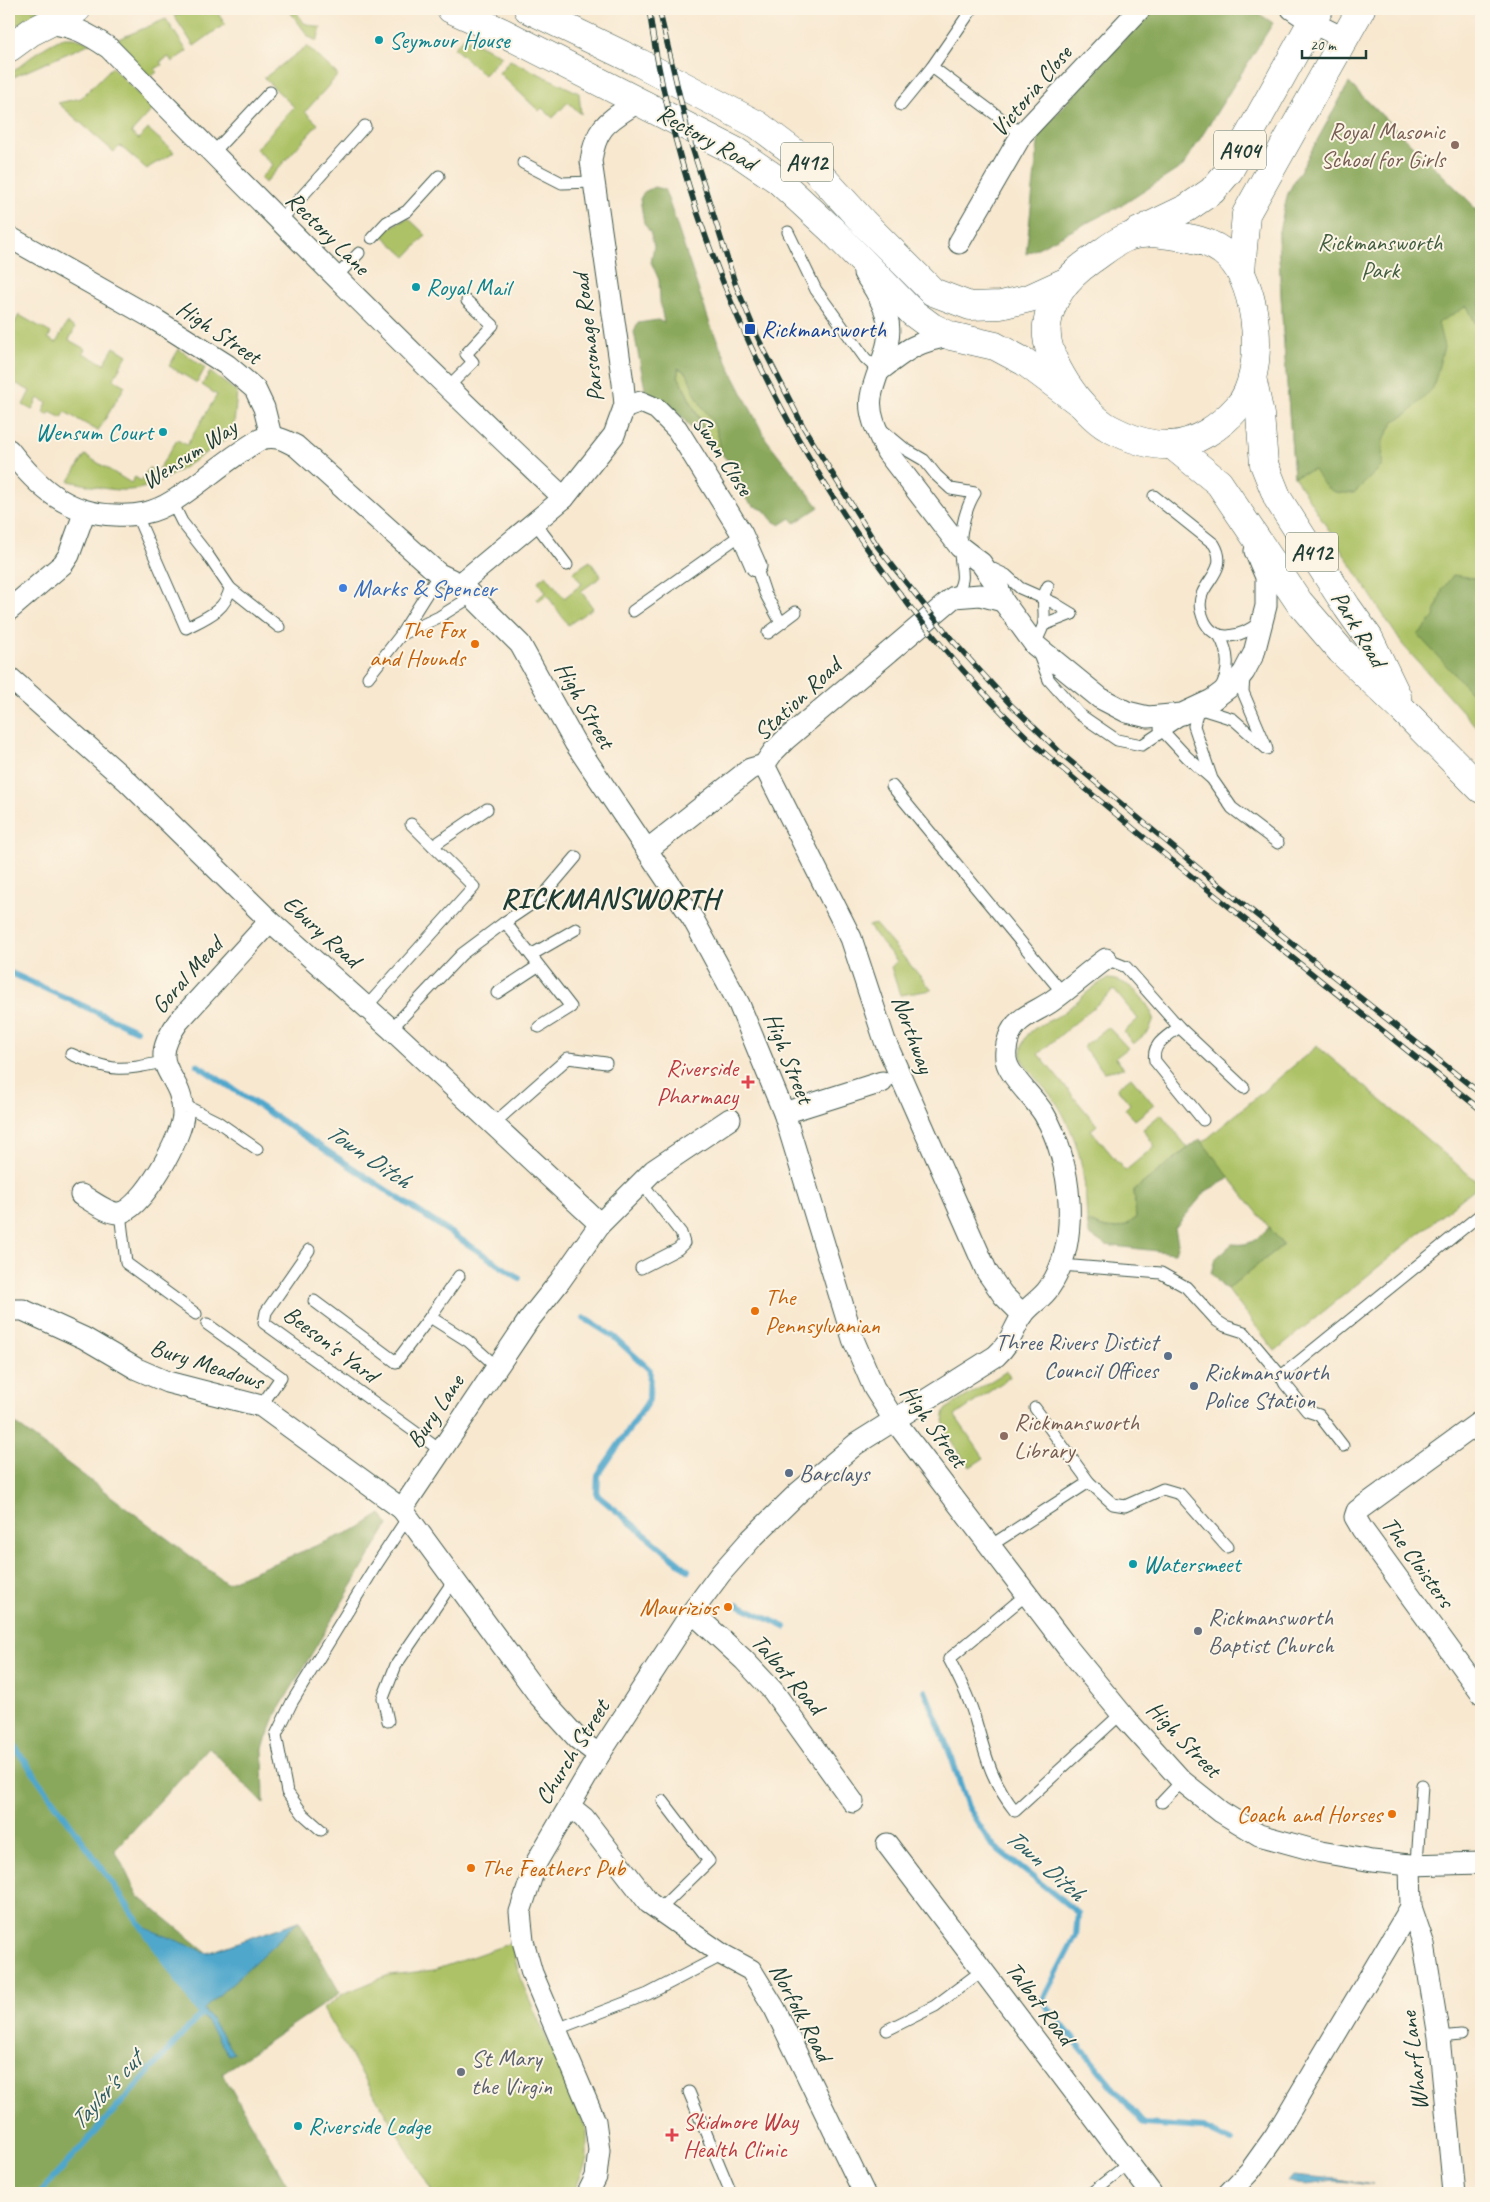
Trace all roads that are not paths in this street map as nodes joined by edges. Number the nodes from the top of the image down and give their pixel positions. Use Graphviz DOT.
graph roads {
  1 [pos="77,9"];
  2 [pos="451,9"];
  3 [pos="528,9"];
  4 [pos="972,9"];
  5 [pos="1140,9"];
  6 [pos="1361,9"];
  7 [pos="1308,13"];
  8 [pos="47,23"];
  9 [pos="1345,38"];
  10 [pos="9,48"];
  11 [pos="932,67"];
  12 [pos="270,92"];
  13 [pos="639,101"];
  14 [pos="901,105"];
  15 [pos="365,126"];
  16 [pos="1022,134"];
  17 [pos="212,154"];
  18 [pos="523,163"];
  19 [pos="439,176"];
  20 [pos="593,182"];
  21 [pos="279,222"];
  22 [pos="788,232"];
  23 [pos="9,237"];
  24 [pos="1127,237"];
  25 [pos="372,238"];
  26 [pos="959,243"];
  27 [pos="848,247"];
  28 [pos="358,253"];
  29 [pos="1241,271"];
  30 [pos="335,278"];
  31 [pos="1063,284"];
  32 [pos="467,301"];
  33 [pos="951,336"];
  34 [pos="880,371"];
  35 [pos="1253,382"];
  36 [pos="447,388"];
  37 [pos="1082,404"];
  38 [pos="624,408"];
  39 [pos="875,424"];
  40 [pos="271,436"];
  41 [pos="1172,445"];
  42 [pos="9,450"];
  43 [pos="1154,496"];
  44 [pos="564,498"];
  45 [pos="1228,498"];
  46 [pos="172,502"];
  47 [pos="85,512"];
  48 [pos="137,516"];
  49 [pos="535,523"];
  50 [pos="742,534"];
  51 [pos="960,546"];
  52 [pos="981,563"];
  53 [pos="567,565"];
  54 [pos="756,566"];
  55 [pos="439,574"];
  56 [pos="1048,586"];
  57 [pos="230,588"];
  58 [pos="465,590"];
  59 [pos="954,597"];
  60 [pos="1043,598"];
  61 [pos="1003,601"];
  62 [pos="9,610"];
  63 [pos="633,611"];
  64 [pos="796,612"];
  65 [pos="1263,619"];
  66 [pos="781,623"];
  67 [pos="1044,625"];
  68 [pos="279,627"];
  69 [pos="768,633"];
  70 [pos="1219,635"];
  71 [pos="400,636"];
  72 [pos="1035,645"];
  73 [pos="1244,672"];
  74 [pos="9,677"];
  75 [pos="368,677"];
  76 [pos="1205,704"];
  77 [pos="1403,710"];
  78 [pos="1148,717"];
  79 [pos="1164,732"];
  80 [pos="764,765"];
  81 [pos="1212,779"];
  82 [pos="892,786"];
  83 [pos="1481,789"];
  84 [pos="488,809"];
  85 [pos="411,824"];
  86 [pos="1278,843"];
  87 [pos="433,846"];
  88 [pos="647,850"];
  89 [pos="576,857"];
  90 [pos="270,921"];
  91 [pos="505,922"];
  92 [pos="576,929"];
  93 [pos="531,956"];
  94 [pos="1106,959"];
  95 [pos="538,966"];
  96 [pos="1062,992"];
  97 [pos="497,993"];
  98 [pos="366,1007"];
  99 [pos="539,1027"];
  100 [pos="1179,1027"];
  101 [pos="391,1029"];
  102 [pos="71,1054"];
  103 [pos="163,1062"];
  104 [pos="606,1063"];
  105 [pos="882,1082"];
  106 [pos="1244,1088"];
  107 [pos="182,1104"];
  108 [pos="784,1113"];
  109 [pos="730,1119"];
  110 [pos="1203,1120"];
  111 [pos="492,1125"];
  112 [pos="257,1149"];
  113 [pos="641,1182"];
  114 [pos="81,1195"];
  115 [pos="120,1213"];
  116 [pos="1481,1214"];
  117 [pos="600,1224"];
  118 [pos="309,1250"];
  119 [pos="1061,1265"];
  120 [pos="641,1268"];
  121 [pos="458,1276"];
  122 [pos="314,1301"];
  123 [pos="9,1310"];
  124 [pos="196,1314"];
  125 [pos="1023,1315"];
  126 [pos="430,1317"];
  127 [pos="208,1324"];
  128 [pos="497,1367"];
  129 [pos="1281,1376"];
  130 [pos="261,1406"];
  131 [pos="1035,1408"];
  132 [pos="895,1421"];
  133 [pos="1481,1421"];
  134 [pos="1343,1446"];
  135 [pos="440,1450"];
  136 [pos="1089,1482"];
  137 [pos="405,1513"];
  138 [pos="990,1546"];
  139 [pos="1227,1547"];
  140 [pos="454,1580"];
  141 [pos="1027,1594"];
  142 [pos="692,1612"];
  143 [pos="1481,1693"];
  144 [pos="1122,1713"];
  145 [pos="388,1721"];
  146 [pos="600,1755"];
  147 [pos="1182,1782"];
  148 [pos="1422,1785"];
  149 [pos="663,1801"];
  150 [pos="853,1802"];
  151 [pos="1162,1802"];
  152 [pos="569,1806"];
  153 [pos="321,1830"];
  154 [pos="887,1844"];
  155 [pos="1481,1863"];
  156 [pos="1414,1865"];
  157 [pos="1411,1908"];
  158 [pos="659,1910"];
  159 [pos="723,1955"];
  160 [pos="983,1970"];
  161 [pos="557,2029"];
  162 [pos="888,2030"];
  163 [pos="1461,2035"];
  164 [pos="1439,2037"];
  165 [pos="689,2092"];
  166 [pos="1128,2164"];
  167 [pos="1232,2192"];
  168 [pos="588,2193"];
  169 [pos="731,2193"];
  170 [pos="864,2193"];
  171 [pos="1091,2193"];
  172 [pos="1151,2193"];
  173 [pos="1454,2193"];
  1 -- 8 [label="main road"];
  2 -- 13 [label="main road, Rectory Road / A412"];
  3 -- 31 [label="main road, Rectory Road / A412"];
  4 -- 11 [label="lane"];
  5 -- 16 [label="street, Victoria Close"];
  6 -- 9 [label="main road, A404"];
  7 -- 9 [label="street"];
  7 -- 24 [label="main road, A404"];
  8 -- 10 [label="main road"];
  8 -- 17 [label="street, Rectory Lane"];
  9 -- 29 [label="main road, A404"];
  11 -- 14 [label="lane"];
  11 -- 16 [label="lane"];
  12 -- 17 [label="lane"];
  13 -- 20 [label="street, Parsonage Road"];
  13 -- 27 [label="main road, Rectory Road / A412"];
  15 -- 21 [label="lane"];
  16 -- 26 [label="street, Victoria Close"];
  17 -- 21 [label="street, Rectory Lane"];
  18 -- 20 [label="lane"];
  19 -- 25 [label="lane"];
  20 -- 38 [label="street, Parsonage Road"];
  21 -- 30 [label="street, Rectory Lane"];
  22 -- 34 [label="lane"];
  23 -- 40 [label="street, High Street"];
  24 -- 29 [label="main road"];
  24 -- 31 [label="main road"];
  27 -- 33 [label="main road, Rectory Road / A412"];
  27 -- 34 [label="street"];
  28 -- 30 [label="lane"];
  29 -- 35 [label="main road"];
  30 -- 36 [label="street, Rectory Lane"];
  31 -- 37 [label="main road"];
  32 -- 36 [label="lane"];
  33 -- 34 [label="street"];
  33 -- 37 [label="main road, Rectory Road / A412"];
  34 -- 39 [label="street"];
  35 -- 41 [label="main road"];
  35 -- 77 [label="main road, Park Road / A412"];
  36 -- 44 [label="street, Rectory Lane"];
  37 -- 41 [label="main road"];
  38 -- 44 [label="street, Parsonage Road"];
  38 -- 50 [label="street, Swan Close"];
  39 -- 51 [label="street"];
  39 -- 51 [label="lane"];
  40 -- 46 [label="street, Wensum Way"];
  40 -- 55 [label="street, High Street"];
  41 -- 45 [label="main road, Park Road / A412"];
  42 -- 47 [label="street, Wensum Way"];
  43 -- 70 [label="lane"];
  44 -- 49 [label="street, Parsonage Road"];
  45 -- 65 [label="street"];
  45 -- 77 [label="main road, Park Road / A412"];
  46 -- 48 [label="street, Wensum Way"];
  46 -- 57 [label="lane"];
  47 -- 48 [label="street, Wensum Way"];
  47 -- 62 [label="street"];
  48 -- 57 [label="lane"];
  49 -- 53 [label="lane"];
  49 -- 58 [label="street, Parsonage Road"];
  50 -- 54 [label="street, Swan Close"];
  50 -- 63 [label="lane"];
  51 -- 52 [label="street"];
  51 -- 59 [label="lane"];
  52 -- 60 [label="lane"];
  52 -- 61 [label="street"];
  54 -- 66 [label="lane"];
  55 -- 58 [label="street, High Street"];
  55 -- 71 [label="lane"];
  56 -- 60 [label="lane"];
  57 -- 68 [label="lane"];
  58 -- 71 [label="lane"];
  58 -- 88 [label="street, High Street"];
  59 -- 61 [label="street"];
  59 -- 80 [label="street, Station Road"];
  60 -- 67 [label="lane"];
  60 -- 67 [label="lane"];
  61 -- 72 [label="street"];
  64 -- 66 [label="lane"];
  65 -- 70 [label="lane"];
  65 -- 73 [label="street"];
  66 -- 69 [label="lane"];
  67 -- 72 [label="lane"];
  70 -- 76 [label="lane"];
  71 -- 75 [label="lane"];
  72 -- 78 [label="street"];
  72 -- 79 [label="lane"];
  73 -- 76 [label="street"];
  73 -- 76 [label="lane"];
  74 -- 90 [label="street, Ebury Road"];
  76 -- 78 [label="street"];
  76 -- 79 [label="lane"];
  76 -- 81 [label="lane"];
  77 -- 83 [label="main road, Park Road / A412"];
  78 -- 79 [label="lane"];
  79 -- 81 [label="lane"];
  80 -- 88 [label="street, Station Road"];
  80 -- 125 [label="street, Northway"];
  81 -- 86 [label="lane"];
  82 -- 96 [label="lane"];
  84 -- 87 [label="lane"];
  85 -- 87 [label="lane"];
  87 -- 98 [label="lane"];
  88 -- 108 [label="street, High Street"];
  89 -- 91 [label="lane"];
  90 -- 98 [label="street, Ebury Road"];
  90 -- 103 [label="street, Goral Mead"];
  91 -- 93 [label="lane"];
  91 -- 101 [label="lane"];
  92 -- 93 [label="lane"];
  93 -- 95 [label="lane"];
  94 -- 96 [label="street"];
  94 -- 100 [label="lane"];
  95 -- 97 [label="lane"];
  95 -- 99 [label="lane"];
  96 -- 119 [label="street"];
  98 -- 101 [label="street, Ebury Road"];
  100 -- 106 [label="lane"];
  100 -- 110 [label="lane"];
  101 -- 111 [label="street, Ebury Road"];
  102 -- 103 [label="lane"];
  103 -- 107 [label="street"];
  104 -- 111 [label="lane"];
  105 -- 108 [label="street"];
  107 -- 112 [label="lane"];
  107 -- 115 [label="street"];
  108 -- 132 [label="street, High Street"];
  109 -- 113 [label="street, Bury Lane"];
  111 -- 117 [label="street, Ebury Road"];
  113 -- 117 [label="street, Bury Lane"];
  113 -- 120 [label="lane"];
  114 -- 115 [label="street"];
  115 -- 124 [label="lane"];
  116 -- 129 [label="lane"];
  117 -- 128 [label="street, Bury Lane"];
  118 -- 135 [label="lane, Beeson's Yard"];
  119 -- 125 [label="street"];
  119 -- 129 [label="lane"];
  121 -- 126 [label="lane"];
  122 -- 126 [label="lane"];
  123 -- 130 [label="street, Bury Meadows"];
  125 -- 132 [label="street"];
  126 -- 128 [label="lane"];
  127 -- 130 [label="lane"];
  128 -- 135 [label="street, Bury Lane"];
  129 -- 134 [label="lane"];
  130 -- 137 [label="street, Bury Meadows"];
  131 -- 136 [label="lane"];
  132 -- 138 [label="street, High Street"];
  132 -- 142 [label="street, Church Street"];
  133 -- 143 [label="street, The Cloisters"];
  135 -- 137 [label="street, Bury Lane"];
  136 -- 138 [label="lane"];
  136 -- 139 [label="lane"];
  137 -- 140 [label="street"];
  137 -- 153 [label="lane"];
  138 -- 141 [label="street, High Street"];
  140 -- 145 [label="lane"];
  140 -- 146 [label="street"];
  141 -- 144 [label="street, High Street"];
  141 -- 144 [label="lane"];
  142 -- 146 [label="street, Church Street"];
  142 -- 150 [label="street, Talbot Road"];
  144 -- 147 [label="street, High Street"];
  146 -- 152 [label="street, Church Street"];
  147 -- 151 [label="lane"];
  147 -- 156 [label="street, High Street"];
  148 -- 156 [label="lane"];
  149 -- 158 [label="lane"];
  152 -- 158 [label="street, Norfolk Road"];
  152 -- 161 [label="street, Church Street"];
  154 -- 160 [label="street, Talbot Road"];
  155 -- 156 [label="street, High Street"];
  156 -- 157 [label="street, Wharf Lane"];
  157 -- 164 [label="street, Wharf Lane"];
  157 -- 167 [label="street"];
  158 -- 159 [label="street, Norfolk Road"];
  159 -- 161 [label="lane"];
  159 -- 170 [label="street, Norfolk Road"];
  160 -- 162 [label="lane"];
  160 -- 166 [label="street, Talbot Road"];
  161 -- 168 [label="street, Church Street"];
  163 -- 164 [label="lane"];
  164 -- 173 [label="street, Wharf Lane"];
  165 -- 169 [label="lane"];
  166 -- 171 [label="lane"];
  166 -- 172 [label="street, Talbot Road"];
}
